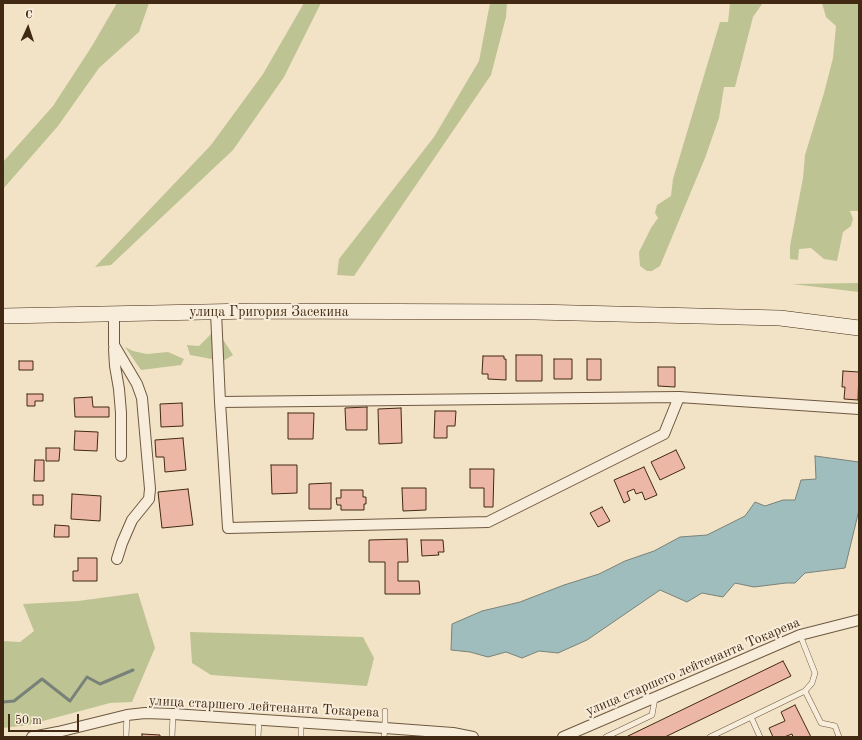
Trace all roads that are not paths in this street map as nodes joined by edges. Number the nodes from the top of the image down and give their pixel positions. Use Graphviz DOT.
graph roads {
  1 [pos="216,312"];
  2 [pos="114,313"];
  3 [pos="3,316"];
  4 [pos="859,328"];
  5 [pos="114,345"];
  6 [pos="679,397"];
  7 [pos="220,402"];
  8 [pos="859,409"];
  9 [pos="121,456"];
  10 [pos="117,559"];
  11 [pos="859,620"];
  12 [pos="800,635"];
  13 [pos="805,691"];
  14 [pos="655,697"];
  15 [pos="385,711"];
  16 [pos="173,714"];
  17 [pos="130,717"];
  18 [pos="751,717"];
  19 [pos="259,720"];
  20 [pos="302,729"];
  21 [pos="385,732"];
  22 [pos="32,737"];
  23 [pos="126,737"];
  24 [pos="172,737"];
  25 [pos="258,737"];
  26 [pos="301,737"];
  27 [pos="472,737"];
  28 [pos="563,737"];
  29 [pos="606,737"];
  30 [pos="710,737"];
  31 [pos="760,737"];
  32 [pos="839,737"];
  1 -- 2 [label="main road, улица Григория Засекина"];
  1 -- 4 [label="main road, улица Григория Засекина"];
  1 -- 7 [label="street"];
  2 -- 3 [label="main road, улица Григория Засекина"];
  2 -- 5 [label="street"];
  5 -- 9 [label="street"];
  5 -- 10 [label="street"];
  6 -- 7 [label="street"];
  6 -- 7 [label="street"];
  6 -- 8 [label="street"];
  11 -- 12 [label="street, улица старшего лейтенанта Токарева"];
  12 -- 13 [label="lane"];
  12 -- 14 [label="street, улица старшего лейтенанта Токарева"];
  13 -- 18 [label="lane"];
  13 -- 32 [label="lane"];
  14 -- 28 [label="street, улица старшего лейтенанта Токарева"];
  14 -- 29 [label="lane"];
  15 -- 21 [label="lane"];
  16 -- 17 [label="street, улица старшего лейтенанта Токарева"];
  16 -- 19 [label="street, улица старшего лейтенанта Токарева"];
  16 -- 24 [label="lane"];
  17 -- 22 [label="street, улица старшего лейтенанта Токарева"];
  17 -- 23 [label="lane"];
  18 -- 30 [label="lane"];
  18 -- 31 [label="lane"];
  19 -- 21 [label="street, улица старшего лейтенанта Токарева"];
  19 -- 25 [label="lane"];
  20 -- 26 [label="lane"];
  21 -- 27 [label="street, улица старшего лейтенанта Токарева"];
}
